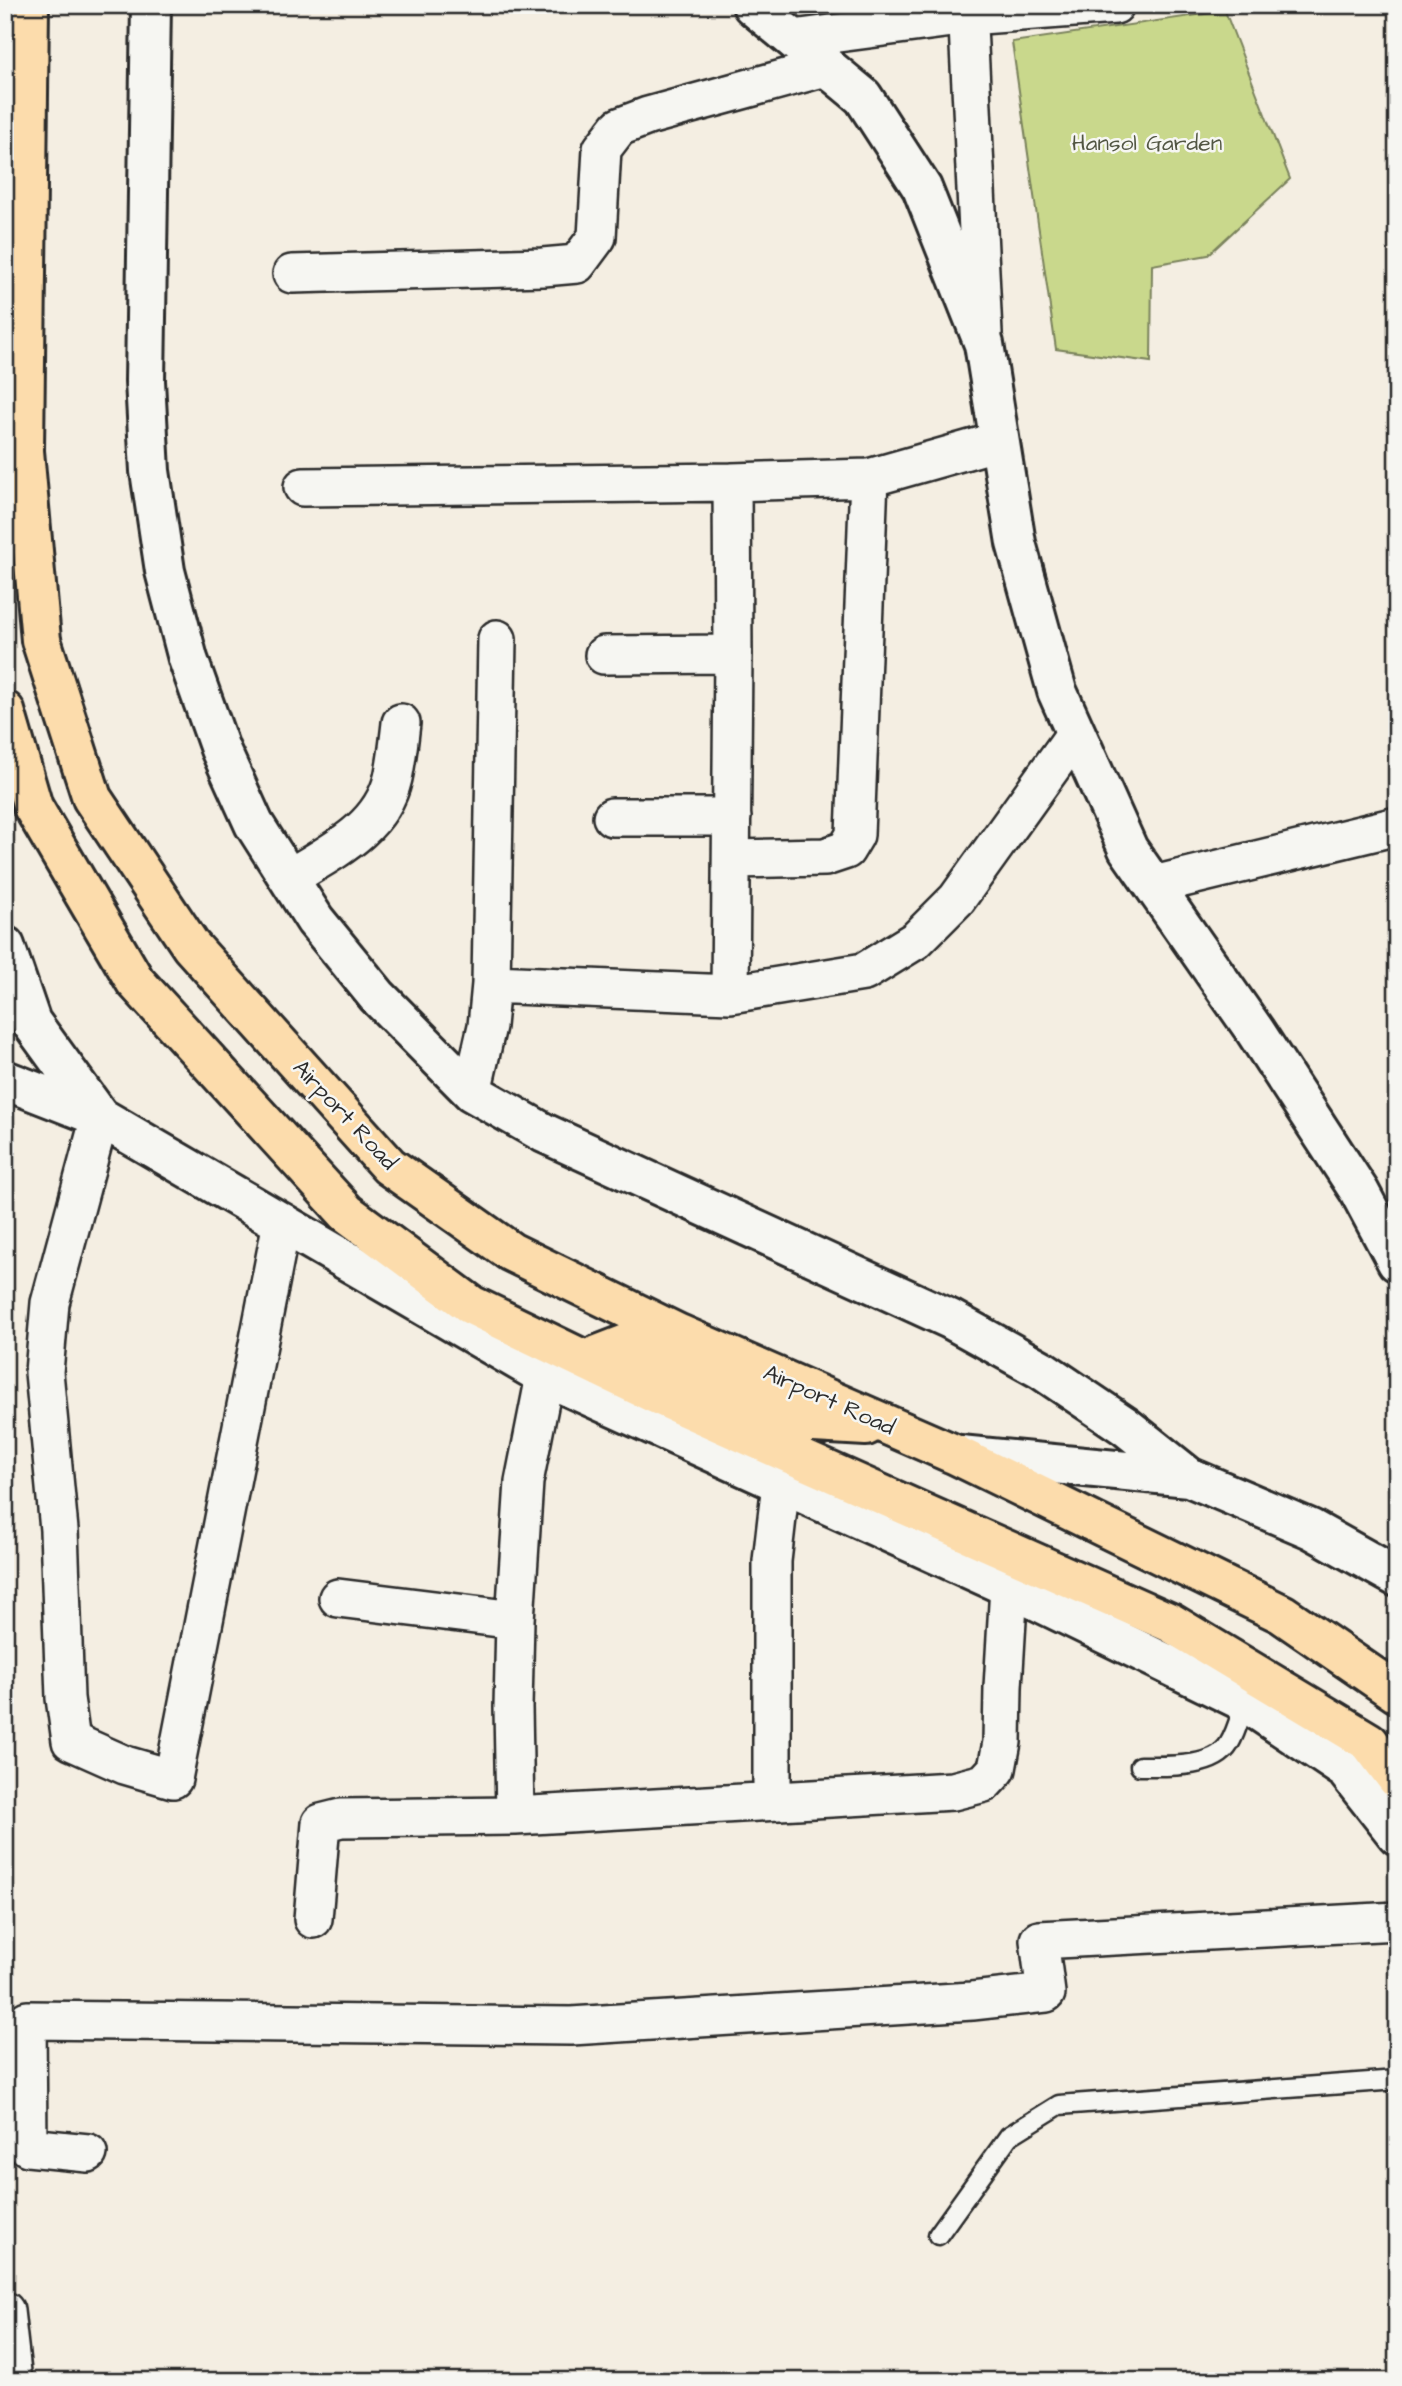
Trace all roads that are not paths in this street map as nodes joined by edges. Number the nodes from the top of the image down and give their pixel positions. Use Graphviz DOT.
graph roads {
  1 [pos="29,5"];
  2 [pos="151,5"];
  3 [pos="752,5"];
  4 [pos="1115,5"];
  5 [pos="967,11"];
  6 [pos="793,39"];
  7 [pos="826,66"];
  8 [pos="292,274"];
  9 [pos="984,344"];
  10 [pos="999,440"];
  11 [pos="869,478"];
  12 [pos="732,482"];
  13 [pos="303,487"];
  14 [pos="497,639"];
  15 [pos="733,653"];
  16 [pos="604,656"];
  17 [pos="5,711"];
  18 [pos="401,723"];
  19 [pos="1076,733"];
  20 [pos="612,817"];
  21 [pos="732,817"];
  22 [pos="1397,826"];
  23 [pos="732,859"];
  24 [pos="289,878"];
  25 [pos="1154,885"];
  26 [pos="5,946"];
  27 [pos="491,984"];
  28 [pos="730,994"];
  29 [pos="9,1086"];
  30 [pos="472,1092"];
  31 [pos="100,1117"];
  32 [pos="282,1222"];
  33 [pos="1397,1262"];
  34 [pos="584,1360"];
  35 [pos="545,1376"];
  36 [pos="892,1427"];
  37 [pos="954,1454"];
  38 [pos="1189,1477"];
  39 [pos="781,1483"];
  40 [pos="1397,1577"];
  41 [pos="1009,1587"];
  42 [pos="338,1598"];
  43 [pos="515,1620"];
  44 [pos="1397,1693"];
  45 [pos="1245,1702"];
  46 [pos="1140,1766"];
  47 [pos="1397,1779"];
  48 [pos="772,1801"];
  49 [pos="515,1816"];
  50 [pos="1397,1835"];
  51 [pos="313,1919"];
  52 [pos="1397,1921"];
  53 [pos="1397,2080"];
  54 [pos="88,2153"];
  55 [pos="938,2235"];
  56 [pos="5,2311"];
  57 [pos="13,2381"];
  1 -- 36 [label="main road, Airport Road"];
  2 -- 24 [label="street"];
  3 -- 6 [label="street"];
  4 -- 5 [label="street"];
  5 -- 6 [label="street"];
  5 -- 9 [label="street"];
  6 -- 7 [label="street"];
  7 -- 8 [label="street"];
  7 -- 9 [label="street"];
  9 -- 10 [label="street"];
  10 -- 11 [label="street"];
  10 -- 19 [label="street"];
  11 -- 12 [label="street"];
  11 -- 23 [label="street"];
  12 -- 13 [label="street"];
  12 -- 15 [label="street"];
  14 -- 27 [label="street"];
  15 -- 16 [label="street"];
  15 -- 21 [label="street"];
  17 -- 34 [label="main road"];
  18 -- 24 [label="street"];
  19 -- 25 [label="street"];
  19 -- 28 [label="street"];
  20 -- 21 [label="street"];
  21 -- 23 [label="street"];
  22 -- 25 [label="street"];
  23 -- 28 [label="street"];
  24 -- 30 [label="street"];
  25 -- 33 [label="street"];
  26 -- 31 [label="street"];
  27 -- 28 [label="street"];
  27 -- 30 [label="street"];
  29 -- 31 [label="street"];
  30 -- 38 [label="street"];
  31 -- 32 [label="street"];
  31 -- 32 [label="street"];
  32 -- 35 [label="street"];
  34 -- 36 [label="main road"];
  34 -- 47 [label="main road"];
  35 -- 39 [label="street"];
  35 -- 43 [label="street"];
  36 -- 37 [label="main road, Airport Road"];
  37 -- 38 [label="street"];
  37 -- 44 [label="main road, Airport Road"];
  38 -- 40 [label="street"];
  39 -- 41 [label="street"];
  39 -- 48 [label="street"];
  41 -- 45 [label="street"];
  41 -- 48 [label="street"];
  42 -- 43 [label="street"];
  43 -- 49 [label="street"];
  45 -- 46 [label="lane"];
  45 -- 50 [label="street"];
  48 -- 49 [label="street"];
  49 -- 51 [label="street"];
  52 -- 54 [label="street"];
  53 -- 55 [label="lane"];
  56 -- 57 [label="street"];
}
